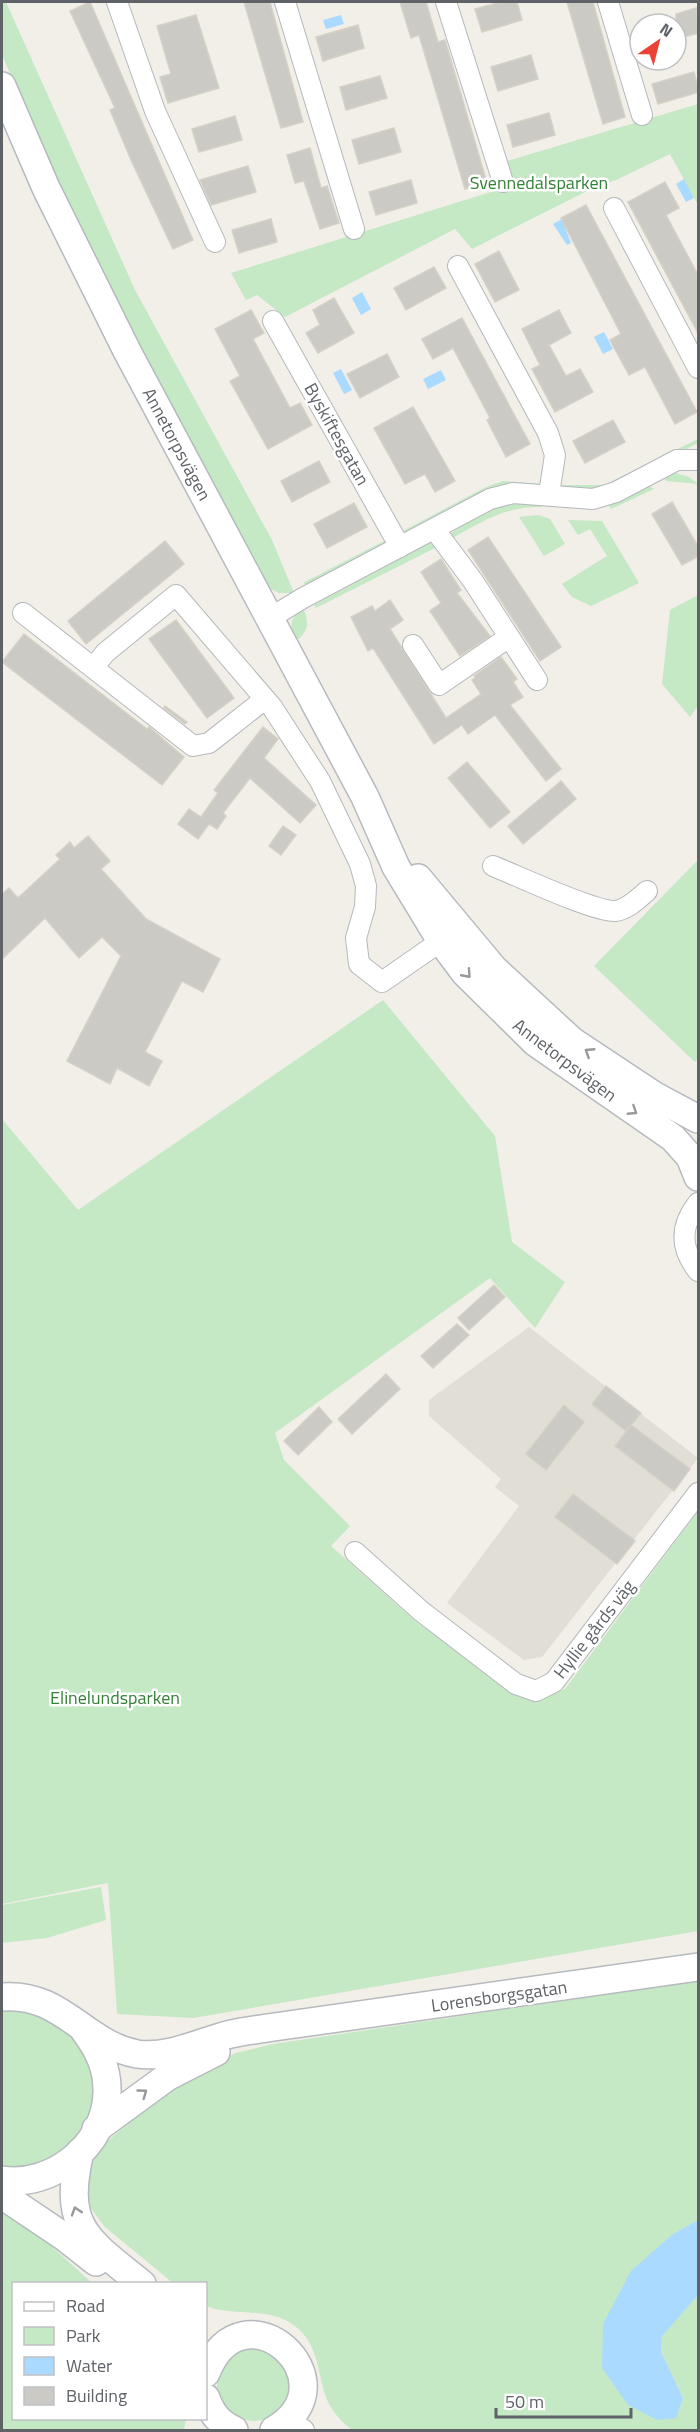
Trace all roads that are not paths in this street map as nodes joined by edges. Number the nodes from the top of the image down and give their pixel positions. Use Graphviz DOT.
graph roads {
  1 [pos="117,2"];
  2 [pos="285,2"];
  3 [pos="446,2"];
  4 [pos="608,2"];
  5 [pos="2,86"];
  6 [pos="642,115"];
  7 [pos="503,182"];
  8 [pos="614,207"];
  9 [pos="354,229"];
  10 [pos="215,242"];
  11 [pos="458,266"];
  12 [pos="273,321"];
  13 [pos="699,368"];
  14 [pos="699,460"];
  15 [pos="549,494"];
  16 [pos="435,530"];
  17 [pos="400,547"];
  18 [pos="23,613"];
  19 [pos="270,618"];
  20 [pos="508,637"];
  21 [pos="413,645"];
  22 [pos="94,667"];
  23 [pos="537,680"];
  24 [pos="265,699"];
  25 [pos="493,866"];
  26 [pos="647,891"];
  27 [pos="448,933"];
  28 [pos="699,1119"];
  29 [pos="698,1167"];
  30 [pos="699,1203"];
  31 [pos="699,1270"];
  32 [pos="699,1493"];
  33 [pos="355,1552"];
  34 [pos="699,1967"];
  35 [pos="2,1997"];
  36 [pos="300,2025"];
  37 [pos="81,2026"];
  38 [pos="96,2129"];
  39 [pos="80,2152"];
  40 [pos="2,2180"];
  41 [pos="2,2195"];
  42 [pos="122,2282"];
  43 [pos="141,2282"];
  44 [pos="218,2337"];
  45 [pos="207,2370"];
  46 [pos="207,2402"];
  47 [pos="289,2427"];
  48 [pos="225,2428"];
  1 -- 10 [label="street"];
  2 -- 9 [label="street"];
  3 -- 7 [label="street"];
  4 -- 6 [label="street"];
  5 -- 19 [label="main road, Annetorpsvägen"];
  8 -- 13 [label="street"];
  11 -- 15 [label="street"];
  12 -- 17 [label="street, Byskiftesgatan"];
  14 -- 15 [label="street"];
  15 -- 16 [label="street"];
  16 -- 17 [label="street"];
  16 -- 20 [label="street"];
  17 -- 19 [label="street"];
  18 -- 22 [label="street"];
  19 -- 27 [label="main road, Annetorpsvägen"];
  20 -- 21 [label="street"];
  20 -- 23 [label="street"];
  22 -- 24 [label="street"];
  22 -- 24 [label="street"];
  24 -- 27 [label="street"];
  25 -- 26 [label="street"];
  28 -- 27 [label="main road, Annetorpsvägen, one-way"];
  27 -- 29 [label="main road, Annetorpsvägen, one-way"];
  30 -- 31 [label="street"];
  32 -- 33 [label="street, Hyllie gårds väg"];
  34 -- 36 [label="main road, Lorensborgsgatan"];
  35 -- 37 [label="main road, Lorensborgsgatan"];
  36 -- 37 [label="main road, Lorensborgsgatan"];
  38 -- 36 [label="main road, Lorensborgsgatan, one-way"];
  37 -- 38 [label="main road, Lorensborgsgatan"];
  38 -- 39 [label="main road, Lorensborgsgatan"];
  39 -- 40 [label="main road, Lorensborgsgatan"];
  43 -- 39 [label="main road, one-way"];
  41 -- 42 [label="main road"];
  44 -- 45 [label="main road"];
  44 -- 47 [label="main road"];
  46 -- 48 [label="main road"];
}
